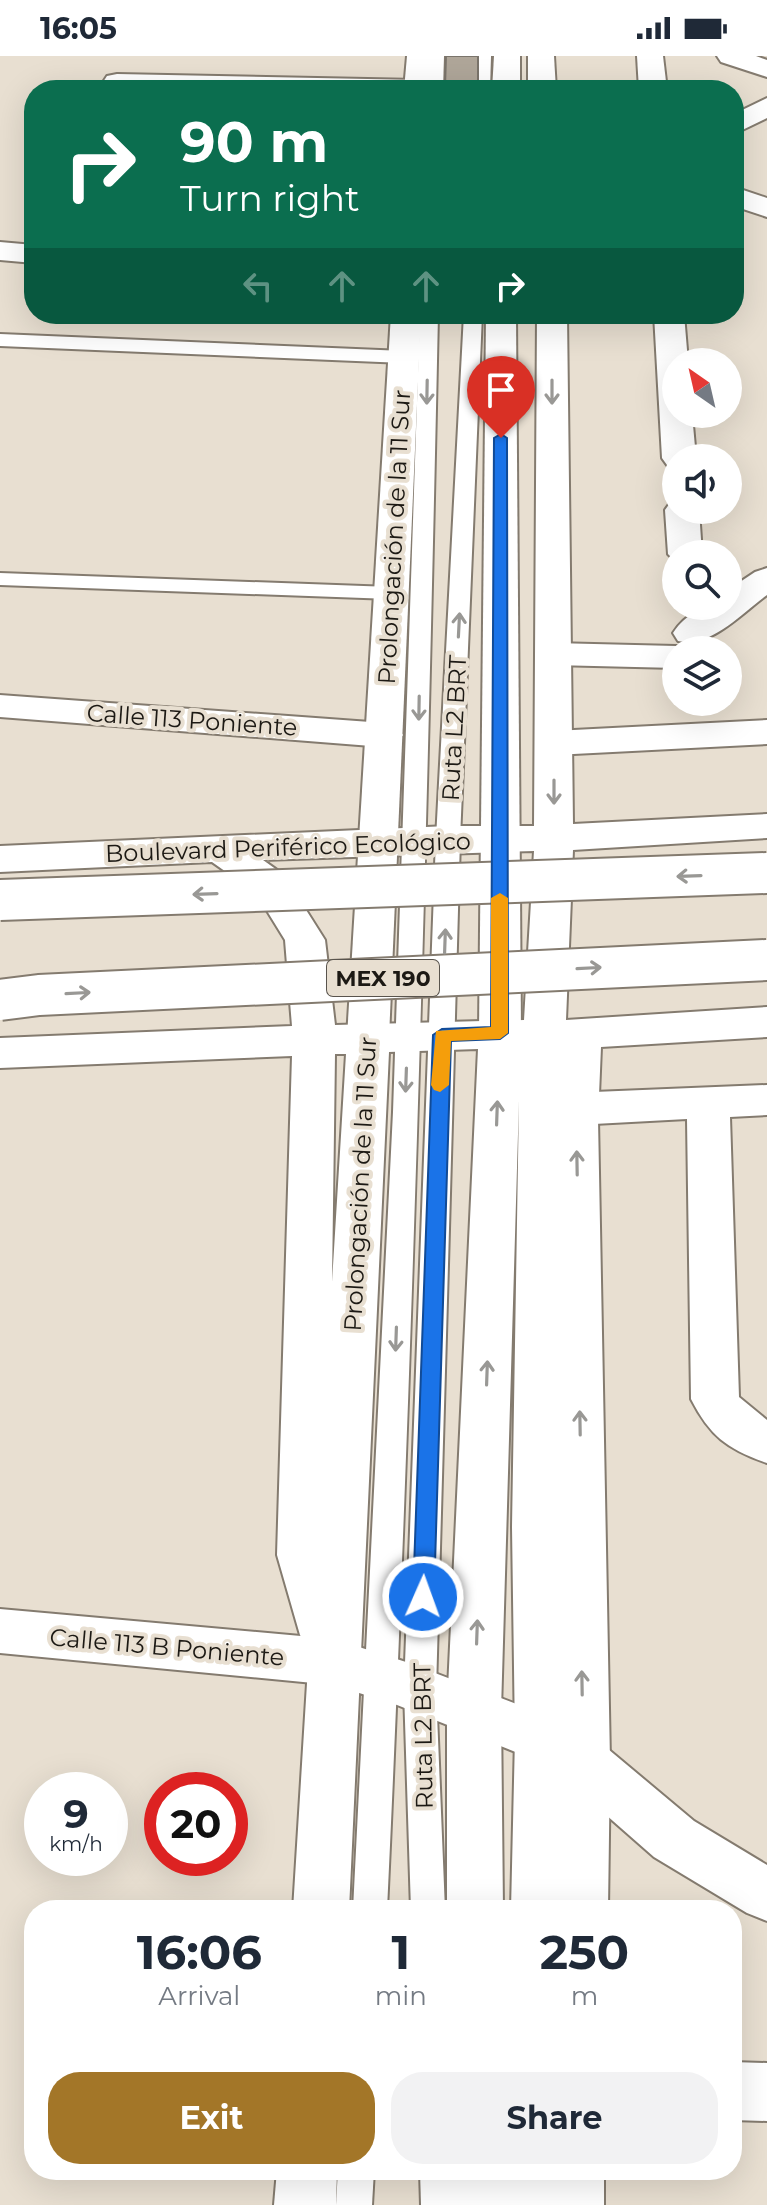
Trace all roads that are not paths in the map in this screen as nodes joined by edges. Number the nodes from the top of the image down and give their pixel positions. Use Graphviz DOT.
graph roads {
  1 [pos="420,56"];
  2 [pos="436,56"];
  3 [pos="483,56"];
  4 [pos="507,56"];
  5 [pos="541,56"];
  6 [pos="650,56"];
  7 [pos="730,56"];
  8 [pos="767,69"];
  9 [pos="118,76"];
  10 [pos="212,80"];
  11 [pos="423,80"];
  12 [pos="427,80"];
  13 [pos="482,80"];
  14 [pos="506,80"];
  15 [pos="542,80"];
  16 [pos="652,80"];
  17 [pos="767,106"];
  18 [pos="744,120"];
  19 [pos="0,251"];
  20 [pos="24,253"];
  21 [pos="406,324"];
  22 [pos="429,324"];
  23 [pos="472,324"];
  24 [pos="501,324"];
  25 [pos="552,324"];
  26 [pos="670,324"];
  27 [pos="0,340"];
  28 [pos="404,357"];
  29 [pos="678,444"];
  30 [pos="0,579"];
  31 [pos="767,579"];
  32 [pos="391,593"];
  33 [pos="688,636"];
  34 [pos="662,640"];
  35 [pos="553,654"];
  36 [pos="0,706"];
  37 [pos="709,718"];
  38 [pos="767,732"];
  39 [pos="384,735"];
  40 [pos="554,743"];
  41 [pos="767,826"];
  42 [pos="500,838"];
  43 [pos="554,838"];
  44 [pos="414,841"];
  45 [pos="220,849"];
  46 [pos="0,859"];
  47 [pos="767,873"];
  48 [pos="0,900"];
  49 [pos="767,960"];
  50 [pos="0,1000"];
  51 [pos="767,1022"];
  52 [pos="541,1034"];
  53 [pos="406,1036"];
  54 [pos="314,1039"];
  55 [pos="0,1053"];
  56 [pos="767,1100"];
  57 [pos="708,1101"];
  58 [pos="594,1108"];
  59 [pos="767,1443"];
  60 [pos="0,1631"];
  61 [pos="379,1677"];
  62 [pos="474,1710"];
  63 [pos="562,1750"];
  64 [pos="767,1895"];
  65 [pos="323,1900"];
  66 [pos="370,1900"];
  67 [pos="426,1900"];
  68 [pos="475,1900"];
  69 [pos="540,1900"];
  70 [pos="579,1900"];
  71 [pos="742,2091"];
  72 [pos="767,2092"];
  73 [pos="306,2180"];
  74 [pos="355,2180"];
  75 [pos="438,2180"];
  76 [pos="476,2180"];
  77 [pos="516,2180"];
  78 [pos="574,2180"];
  79 [pos="305,2205"];
  80 [pos="354,2205"];
  81 [pos="439,2205"];
  82 [pos="476,2205"];
  83 [pos="536,2205"];
  84 [pos="573,2205"];
  1 -- 11 [label="main road"];
  2 -- 12 [label="lane"];
  3 -- 13 [label="lane"];
  4 -- 14 [label="main road"];
  5 -- 15 [label="main road"];
  6 -- 16 [label="main road"];
  7 -- 8 [label="main road"];
  9 -- 10 [label="main road"];
  17 -- 18 [label="main road"];
  19 -- 20 [label="main road"];
  21 -- 28 [label="main road, Prolongación de la 11 Sur"];
  22 -- 44 [label="lane, Ruta L2 BRT, one-way"];
  44 -- 23 [label="lane, Ruta L2 BRT, one-way"];
  24 -- 42 [label="main road"];
  25 -- 35 [label="main road, one-way"];
  26 -- 29 [label="main road"];
  27 -- 28 [label="lane"];
  28 -- 32 [label="main road, Prolongación de la 11 Sur"];
  30 -- 32 [label="lane"];
  31 -- 33 [label="main road"];
  32 -- 39 [label="main road, Prolongación de la 11 Sur"];
  34 -- 35 [label="main road"];
  35 -- 40 [label="main road"];
  36 -- 39 [label="main road, Calle 113 Poniente"];
  37 -- 38 [label="main road"];
  37 -- 40 [label="main road"];
  39 -- 44 [label="main road, Prolongación de la 11 Sur"];
  40 -- 43 [label="main road, one-way"];
  41 -- 43 [label="main road, Boulevard Periférico Ecológico"];
  42 -- 43 [label="main road, Boulevard Periférico Ecológico"];
  42 -- 44 [label="main road, Boulevard Periférico Ecológico"];
  42 -- 52 [label="main road"];
  43 -- 52 [label="main road"];
  44 -- 45 [label="main road, Boulevard Periférico Ecológico"];
  44 -- 53 [label="main road, Prolongación de la 11 Sur"];
  53 -- 44 [label="lane, Ruta L2 BRT, one-way"];
  45 -- 46 [label="main road, Boulevard Periférico Ecológico"];
  45 -- 54 [label="main road"];
  47 -- 48 [label="main road, Boulevard Periférico Ecológico, one-way, bridge"];
  50 -- 49 [label="main road, MEX 190, one-way, bridge"];
  51 -- 52 [label="main road"];
  52 -- 53 [label="main road"];
  62 -- 52 [label="main road, one-way"];
  52 -- 63 [label="main road"];
  53 -- 54 [label="main road"];
  53 -- 61 [label="main road, Prolongación de la 11 Sur"];
  61 -- 53 [label="lane, Ruta L2 BRT, one-way"];
  54 -- 55 [label="main road"];
  54 -- 61 [label="main road"];
  56 -- 57 [label="main road"];
  57 -- 58 [label="main road"];
  57 -- 59 [label="main road"];
  60 -- 61 [label="main road, Calle 113 B Poniente"];
  61 -- 62 [label="main road, Calle 113 B Poniente"];
  61 -- 65 [label="main road, Prolongación de la 11 Sur"];
  61 -- 66 [label="lane, Ruta L2 BRT"];
  61 -- 67 [label="lane, Ruta L2 BRT"];
  62 -- 63 [label="main road, Calle 113 B Poniente"];
  62 -- 68 [label="main road"];
  63 -- 64 [label="main road, Calle 113 B Poniente"];
  63 -- 69 [label="main road"];
  63 -- 70 [label="main road"];
  71 -- 72 [label="main road"];
  73 -- 79 [label="main road"];
  74 -- 80 [label="lane"];
  75 -- 81 [label="lane"];
  76 -- 82 [label="main road"];
  77 -- 83 [label="main road"];
  78 -- 84 [label="main road"];
}
